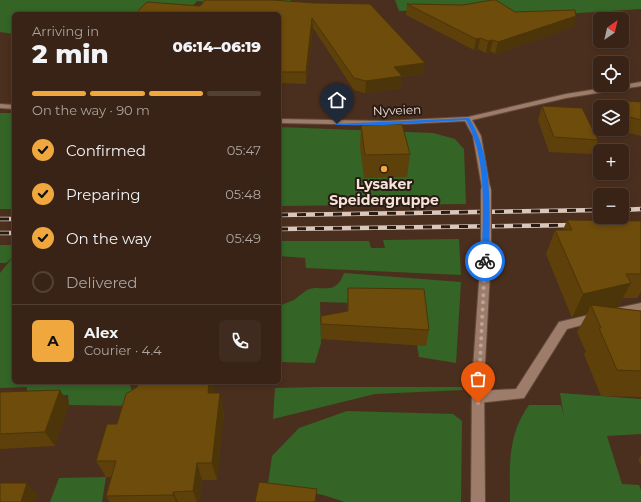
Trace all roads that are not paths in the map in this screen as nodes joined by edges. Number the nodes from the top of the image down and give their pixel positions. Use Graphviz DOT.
graph roads {
  1 [pos="641,84"];
  2 [pos="0,106"];
  3 [pos="12,107"];
  4 [pos="468,119"];
  5 [pos="281,121"];
  6 [pos="641,307"];
  7 [pos="563,325"];
  8 [pos="602,329"];
  9 [pos="478,397"];
  10 [pos="478,502"];
  1 -- 4 [label="street, Nyveien"];
  2 -- 3 [label="street"];
  4 -- 5 [label="street, Nyveien"];
  4 -- 9 [label="street, bridge"];
  6 -- 7 [label="street"];
  7 -- 8 [label="street"];
  7 -- 9 [label="street"];
  9 -- 10 [label="street"];
}
